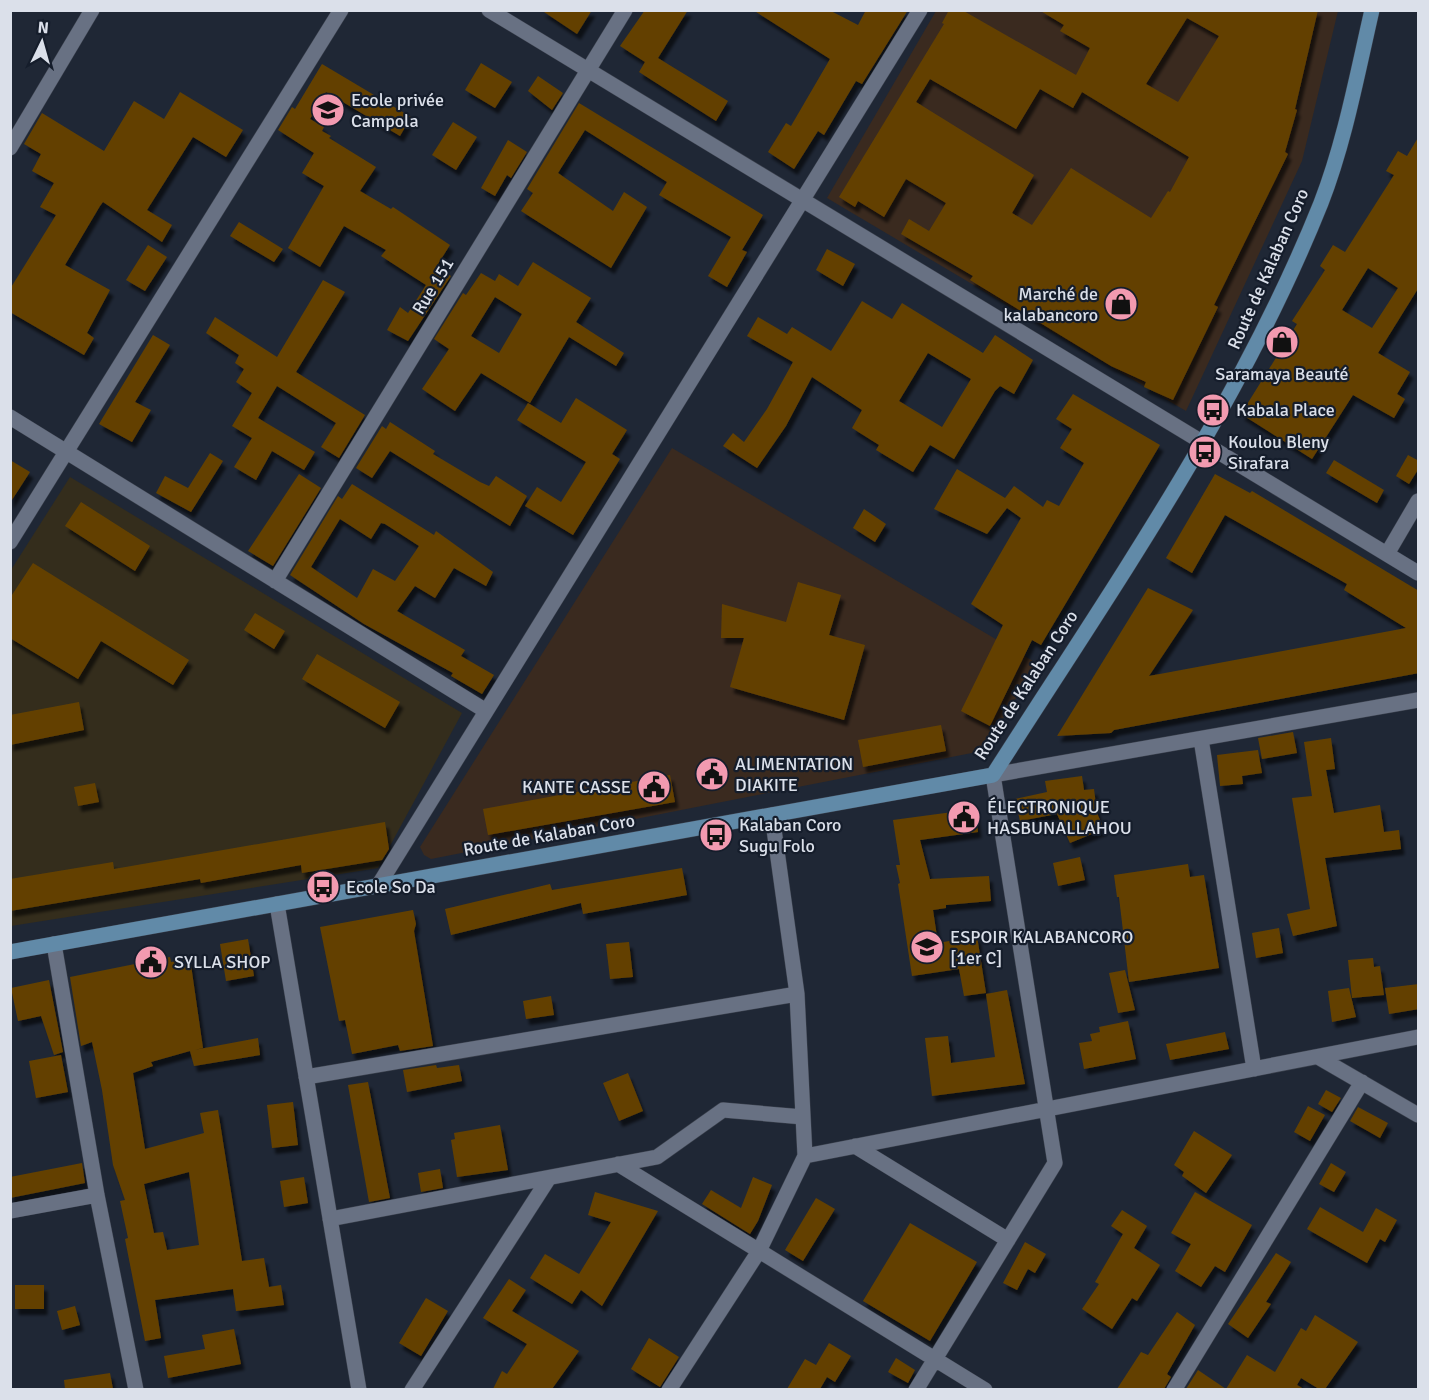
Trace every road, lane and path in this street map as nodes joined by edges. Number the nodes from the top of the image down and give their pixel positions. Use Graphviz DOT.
graph roads {
  1 [pos="92,10"];
  2 [pos="341,10"];
  3 [pos="489,10"];
  4 [pos="625,10"];
  5 [pos="920,10"];
  6 [pos="1372,10"];
  7 [pos="588,71"];
  8 [pos="10,148"];
  9 [pos="803,201"];
  10 [pos="10,417"];
  11 [pos="1203,442"];
  12 [pos="67,452"];
  13 [pos="1419,501"];
  14 [pos="10,542"];
  15 [pos="1387,554"];
  16 [pos="1419,573"];
  17 [pos="275,581"];
  18 [pos="1419,700"];
  19 [pos="486,711"];
  20 [pos="1201,739"];
  21 [pos="993,775"];
  22 [pos="772,815"];
  23 [pos="378,886"];
  24 [pos="277,904"];
  25 [pos="54,944"];
  26 [pos="10,952"];
  27 [pos="797,994"];
  28 [pos="1419,1037"];
  29 [pos="1317,1057"];
  30 [pos="1254,1069"];
  31 [pos="306,1077"];
  32 [pos="1362,1082"];
  33 [pos="1046,1109"];
  34 [pos="1419,1115"];
  35 [pos="803,1117"];
  36 [pos="855,1146"];
  37 [pos="805,1156"];
  38 [pos="618,1164"];
  39 [pos="549,1178"];
  40 [pos="97,1195"];
  41 [pos="10,1211"];
  42 [pos="330,1220"];
  43 [pos="1008,1240"];
  44 [pos="759,1251"];
  45 [pos="935,1359"];
  46 [pos="136,1389"];
  47 [pos="359,1389"];
  48 [pos="412,1389"];
  49 [pos="669,1389"];
  50 [pos="916,1389"];
  51 [pos="985,1389"];
  52 [pos="1174,1389"];
  1 -- 8 [label="street"];
  2 -- 12 [label="street"];
  3 -- 7 [label="street"];
  4 -- 7 [label="street, Rue 151"];
  5 -- 9 [label="street"];
  6 -- 11 [label="main road, Route de Kalaban Coro"];
  7 -- 9 [label="street"];
  7 -- 17 [label="street, Rue 151"];
  9 -- 11 [label="street"];
  9 -- 19 [label="street"];
  10 -- 12 [label="street"];
  11 -- 15 [label="street"];
  11 -- 21 [label="main road, Route de Kalaban Coro"];
  12 -- 14 [label="street"];
  12 -- 17 [label="street"];
  13 -- 15 [label="street"];
  15 -- 16 [label="street"];
  17 -- 19 [label="street"];
  18 -- 20 [label="street"];
  19 -- 23 [label="street"];
  20 -- 21 [label="street"];
  20 -- 30 [label="street"];
  21 -- 22 [label="main road, Route de Kalaban Coro"];
  21 -- 33 [label="street"];
  22 -- 23 [label="main road, Route de Kalaban Coro"];
  22 -- 27 [label="street"];
  23 -- 24 [label="main road, Route de Kalaban Coro"];
  24 -- 25 [label="main road, Route de Kalaban Coro"];
  24 -- 31 [label="street"];
  25 -- 26 [label="main road, Route de Kalaban Coro"];
  25 -- 40 [label="street"];
  27 -- 31 [label="street"];
  27 -- 35 [label="street"];
  28 -- 29 [label="street"];
  29 -- 30 [label="street"];
  29 -- 32 [label="street"];
  30 -- 33 [label="street"];
  31 -- 42 [label="street"];
  32 -- 34 [label="street"];
  32 -- 52 [label="street"];
  33 -- 36 [label="street"];
  33 -- 43 [label="street"];
  35 -- 37 [label="street"];
  35 -- 38 [label="street"];
  36 -- 37 [label="street"];
  36 -- 43 [label="street"];
  37 -- 44 [label="street"];
  38 -- 39 [label="street"];
  38 -- 44 [label="street"];
  39 -- 42 [label="street"];
  39 -- 48 [label="street"];
  40 -- 41 [label="street"];
  40 -- 46 [label="street"];
  42 -- 47 [label="street"];
  43 -- 45 [label="street"];
  44 -- 45 [label="street"];
  44 -- 49 [label="street"];
  45 -- 50 [label="street"];
  45 -- 51 [label="street"];
}
